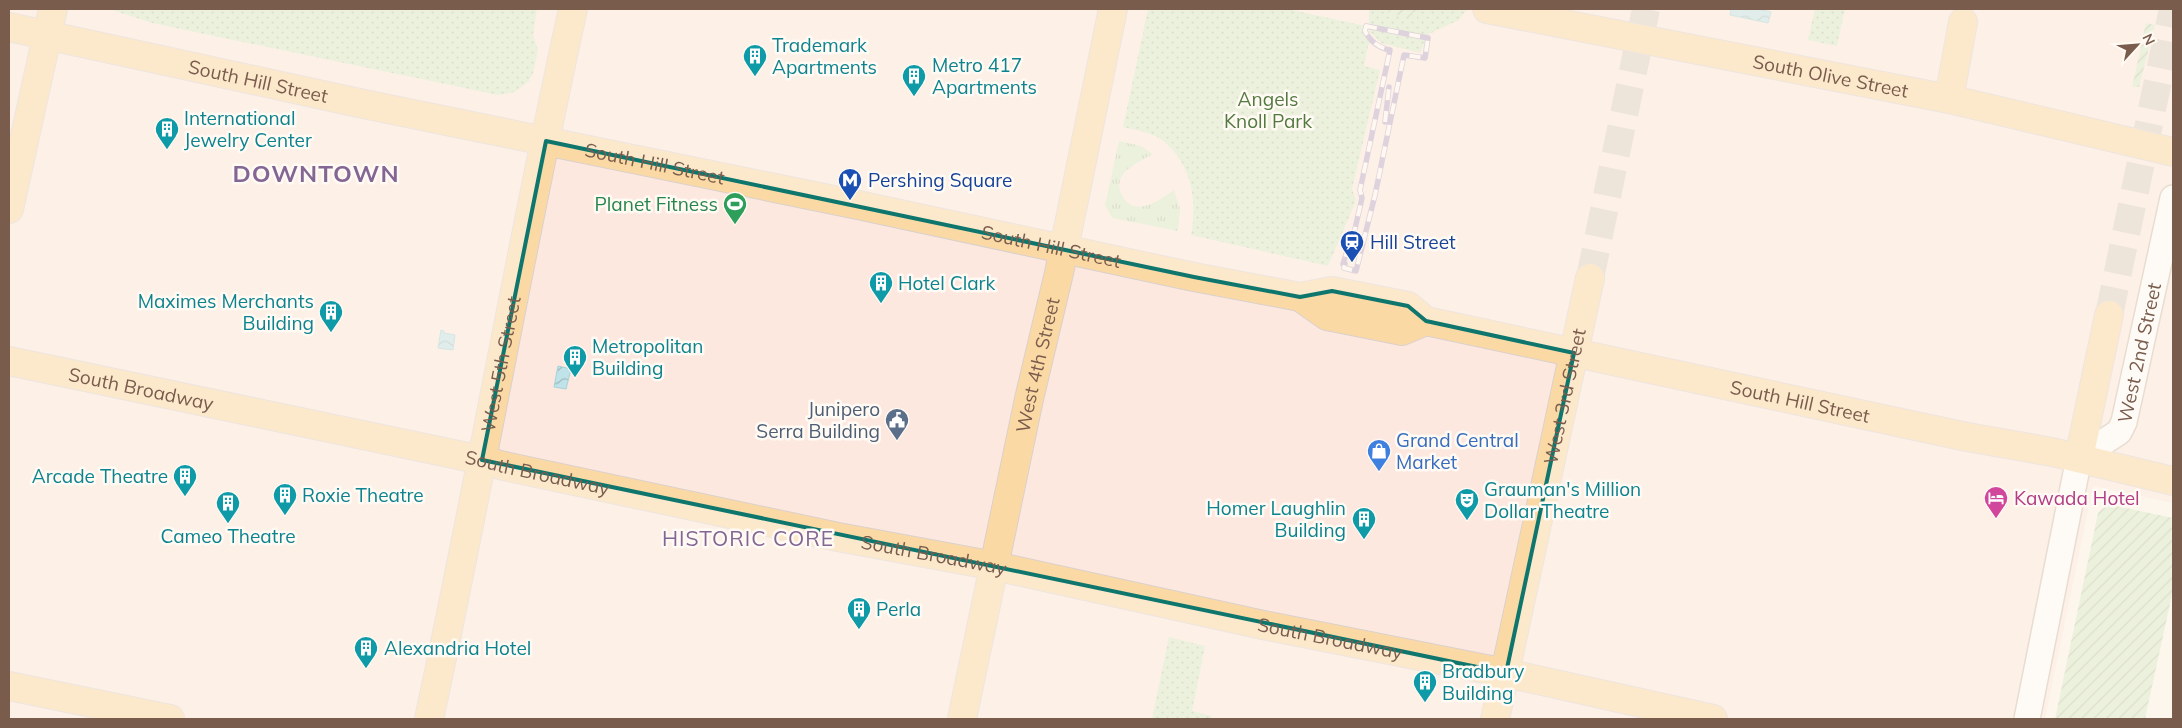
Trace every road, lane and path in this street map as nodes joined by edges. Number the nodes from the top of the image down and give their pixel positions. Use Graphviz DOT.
graph roads {
  1 [pos="53,9"];
  2 [pos="573,9"];
  3 [pos="1113,9"];
  4 [pos="1487,9"];
  5 [pos="1963,22"];
  6 [pos="9,27"];
  7 [pos="47,35"];
  8 [pos="1949,99"];
  9 [pos="546,141"];
  10 [pos="2173,152"];
  11 [pos="2173,198"];
  12 [pos="9,210"];
  13 [pos="1062,248"];
  14 [pos="1590,278"];
  15 [pos="2109,315"];
  16 [pos="1574,353"];
  17 [pos="9,361"];
  18 [pos="2080,458"];
  19 [pos="482,460"];
  20 [pos="2173,481"];
  21 [pos="995,566"];
  22 [pos="1506,672"];
  23 [pos="9,686"];
  24 [pos="170,719"];
  25 [pos="429,719"];
  26 [pos="962,719"];
  27 [pos="1495,719"];
  28 [pos="1713,719"];
  29 [pos="2026,719"];
  1 -- 7 [label="main road"];
  2 -- 9 [label="main road, West 5th Street"];
  3 -- 13 [label="main road, West 4th Street"];
  4 -- 8 [label="main road, South Olive Street"];
  5 -- 8 [label="main road"];
  6 -- 7 [label="main road, South Hill Street"];
  7 -- 9 [label="main road, South Hill Street"];
  7 -- 12 [label="main road"];
  8 -- 10 [label="main road, South Olive Street"];
  9 -- 13 [label="main road, South Hill Street"];
  9 -- 19 [label="main road, West 5th Street"];
  11 -- 18 [label="street, West 2nd Street"];
  13 -- 16 [label="main road, South Hill Street"];
  13 -- 21 [label="main road, West 4th Street"];
  14 -- 16 [label="main road, West 3rd Street"];
  15 -- 18 [label="main road, West 2nd Street"];
  16 -- 18 [label="main road, South Hill Street"];
  16 -- 22 [label="main road, West 3rd Street"];
  17 -- 19 [label="main road, South Broadway"];
  18 -- 20 [label="main road, South Hill Street"];
  18 -- 29 [label="street, West 2nd Street"];
  19 -- 21 [label="main road, South Broadway"];
  19 -- 25 [label="main road, West 5th Street"];
  21 -- 22 [label="main road, South Broadway"];
  21 -- 26 [label="main road, West 4th Street"];
  22 -- 27 [label="main road, West 3rd Street"];
  22 -- 28 [label="main road, South Broadway"];
  23 -- 24 [label="main road"];
}
